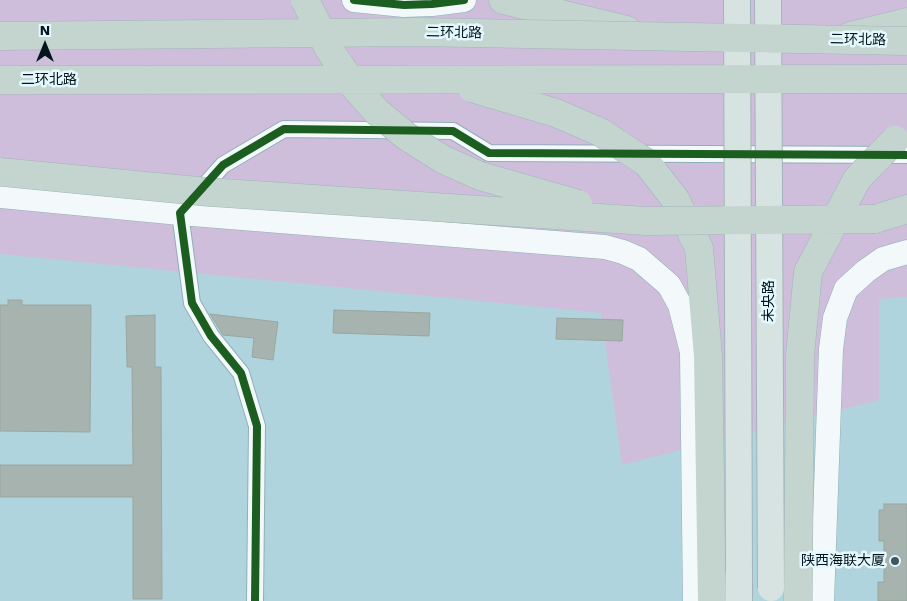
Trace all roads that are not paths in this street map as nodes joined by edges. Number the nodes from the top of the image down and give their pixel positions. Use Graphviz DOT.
graph roads {
  1 [pos="305,0"];
  2 [pos="354,0"];
  3 [pos="464,0"];
  4 [pos="504,0"];
  5 [pos="737,0"];
  6 [pos="768,0"];
  7 [pos="907,22"];
  8 [pos="646,35"];
  9 [pos="0,36"];
  10 [pos="833,40"];
  11 [pos="907,41"];
  12 [pos="907,79"];
  13 [pos="0,80"];
  14 [pos="446,80"];
  15 [pos="907,134"];
  16 [pos="907,156"];
  17 [pos="0,172"];
  18 [pos="0,196"];
  19 [pos="907,209"];
  20 [pos="180,213"];
  21 [pos="907,217"];
  22 [pos="875,218"];
  23 [pos="646,221"];
  24 [pos="907,252"];
  25 [pos="771,595"];
  26 [pos="816,600"];
  27 [pos="255,601"];
  28 [pos="695,601"];
  29 [pos="712,601"];
  30 [pos="739,601"];
  1 -- 23 [label="highway, bridge"];
  2 -- 3 [label="main road"];
  4 -- 8 [label="highway"];
  5 -- 30 [label="main road, bridge"];
  6 -- 25 [label="main road, 未央路, bridge"];
  7 -- 10 [label="highway, bridge"];
  8 -- 9 [label="highway, 二环北路, bridge"];
  8 -- 10 [label="highway, 二环北路, bridge"];
  10 -- 11 [label="highway, 二环北路, bridge"];
  12 -- 14 [label="highway, 二环北路, bridge"];
  13 -- 14 [label="highway, 二环北路, bridge"];
  14 -- 29 [label="highway, bridge"];
  15 -- 26 [label="highway, bridge"];
  16 -- 20 [label="street"];
  17 -- 23 [label="highway, bridge"];
  18 -- 20 [label="main road"];
  19 -- 22 [label="highway"];
  20 -- 27 [label="street"];
  20 -- 28 [label="main road"];
  21 -- 22 [label="highway"];
  22 -- 23 [label="highway, bridge"];
  24 -- 26 [label="main road"];
}
